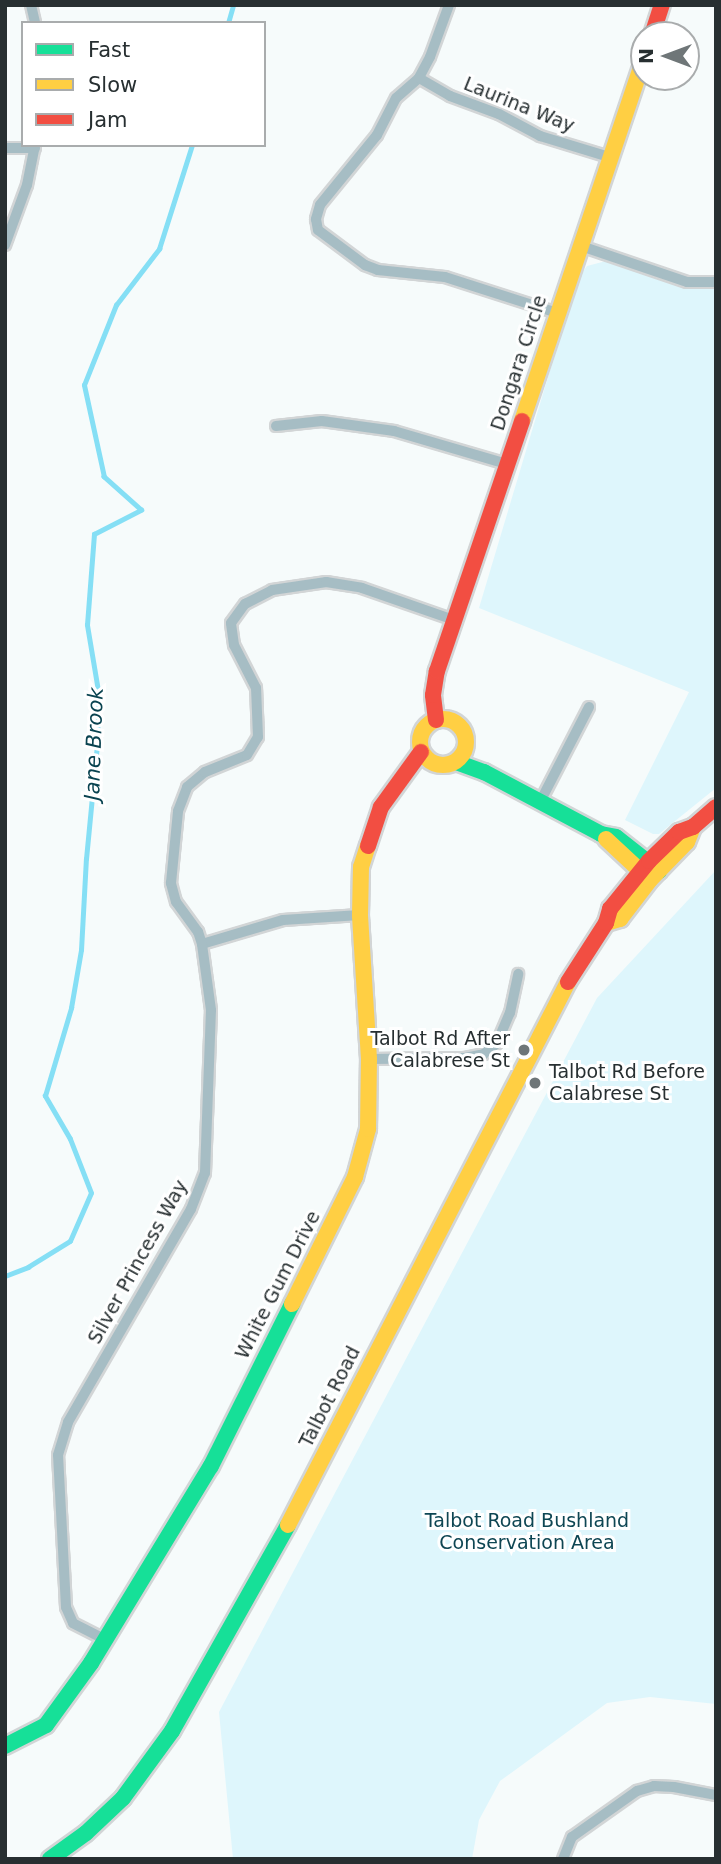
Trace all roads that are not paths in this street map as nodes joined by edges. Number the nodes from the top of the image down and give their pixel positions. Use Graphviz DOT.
graph roads {
  1 [pos="449,5"];
  2 [pos="419,78"];
  3 [pos="632,91"];
  4 [pos="35,147"];
  5 [pos="5,148"];
  6 [pos="609,157"];
  7 [pos="5,245"];
  8 [pos="581,246"];
  9 [pos="716,282"];
  10 [pos="557,313"];
  11 [pos="276,426"];
  12 [pos="508,464"];
  13 [pos="454,620"];
  14 [pos="589,707"];
  15 [pos="443,720"];
  16 [pos="460,757"];
  17 [pos="427,758"];
  18 [pos="540,802"];
  19 [pos="716,807"];
  20 [pos="650,871"];
  21 [pos="360,915"];
  22 [pos="202,944"];
  23 [pos="518,974"];
  24 [pos="369,1059"];
  25 [pos="106,1640"];
  26 [pos="5,1746"];
  27 [pos="716,1795"];
  28 [pos="50,1859"];
  29 [pos="563,1859"];
  1 -- 2 [label="street"];
  2 -- 6 [label="street, Laurina Way"];
  2 -- 10 [label="street"];
  3 -- 6 [label="street, Dongara Circle"];
  4 -- 5 [label="street"];
  4 -- 7 [label="street"];
  6 -- 8 [label="street, Dongara Circle"];
  8 -- 9 [label="street"];
  8 -- 10 [label="street, Dongara Circle"];
  10 -- 12 [label="street, Dongara Circle"];
  11 -- 12 [label="street"];
  12 -- 13 [label="street, Dongara Circle"];
  13 -- 15 [label="street, Dongara Circle"];
  13 -- 22 [label="street, Silver Princess Way"];
  14 -- 18 [label="street"];
  15 -- 16 [label="street"];
  15 -- 17 [label="street"];
  16 -- 17 [label="street"];
  16 -- 18 [label="street"];
  17 -- 21 [label="street, White Gum Drive"];
  18 -- 20 [label="street"];
  19 -- 20 [label="street, Talbot Road"];
  20 -- 28 [label="street, Talbot Road"];
  21 -- 22 [label="street"];
  21 -- 24 [label="street, White Gum Drive"];
  22 -- 25 [label="street, Silver Princess Way"];
  23 -- 24 [label="street"];
  24 -- 25 [label="street, White Gum Drive"];
  25 -- 26 [label="street, White Gum Drive"];
  27 -- 29 [label="street"];
}
